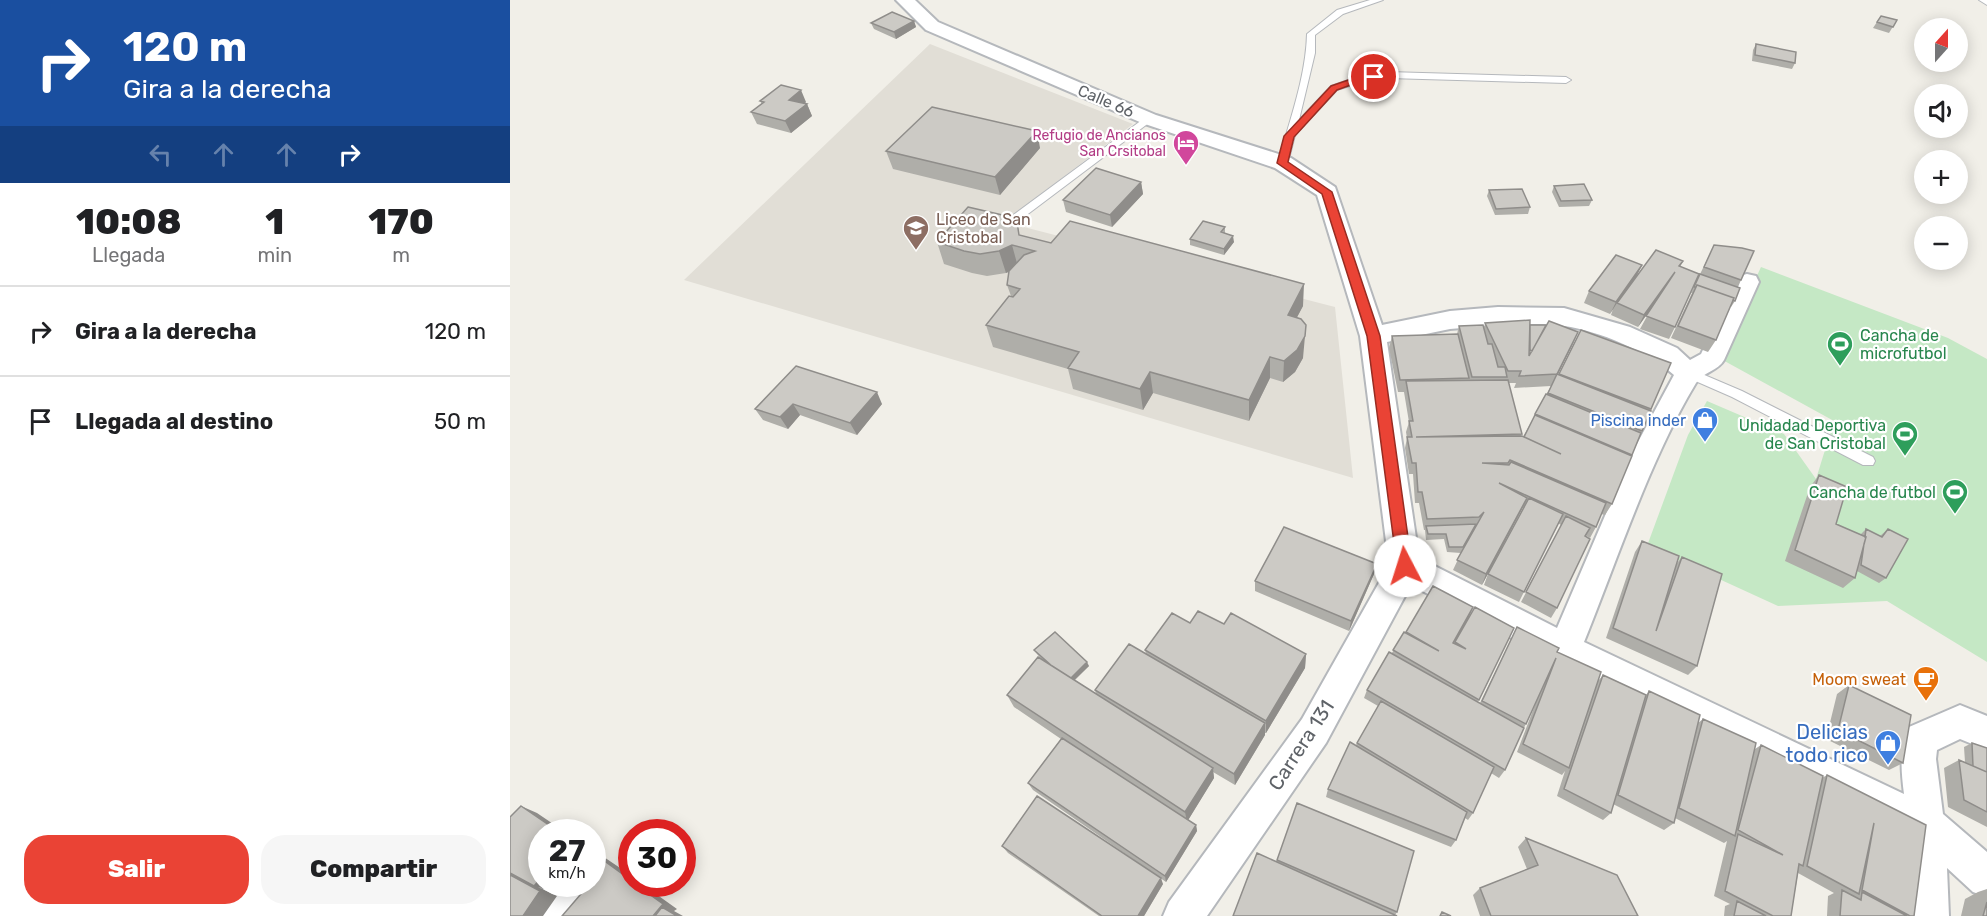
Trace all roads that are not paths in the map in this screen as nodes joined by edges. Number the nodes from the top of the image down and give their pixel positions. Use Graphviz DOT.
graph roads {
  1 [pos="905,0"];
  2 [pos="1379,0"];
  3 [pos="1983,0"];
  4 [pos="1987,3"];
  5 [pos="1566,80"];
  6 [pos="1149,119"];
  7 [pos="1289,136"];
  8 [pos="1282,163"];
  9 [pos="1012,221"];
  10 [pos="1747,282"];
  11 [pos="1373,336"];
  12 [pos="1688,373"];
  13 [pos="1868,461"];
  14 [pos="1405,566"];
  15 [pos="1565,649"];
  16 [pos="1987,733"];
  17 [pos="1926,824"];
  18 [pos="1987,878"];
  19 [pos="561,897"];
  20 [pos="548,916"];
  21 [pos="1183,916"];
  22 [pos="1929,916"];
  1 -- 6 [label="street, Calle 66"];
  2 -- 7 [label="lane"];
  3 -- 4 [label="lane"];
  5 -- 7 [label="lane"];
  6 -- 8 [label="street, Calle 66"];
  6 -- 9 [label="lane"];
  7 -- 8 [label="lane"];
  8 -- 11 [label="street, Calle 66"];
  10 -- 12 [label="street"];
  11 -- 12 [label="street"];
  11 -- 14 [label="street, Calle 66"];
  12 -- 13 [label="lane"];
  12 -- 15 [label="street"];
  14 -- 15 [label="street"];
  14 -- 21 [label="street, Carrera 131"];
  15 -- 17 [label="street"];
  16 -- 17 [label="street"];
  17 -- 18 [label="street"];
  17 -- 22 [label="street"];
  19 -- 20 [label="street"];
}
